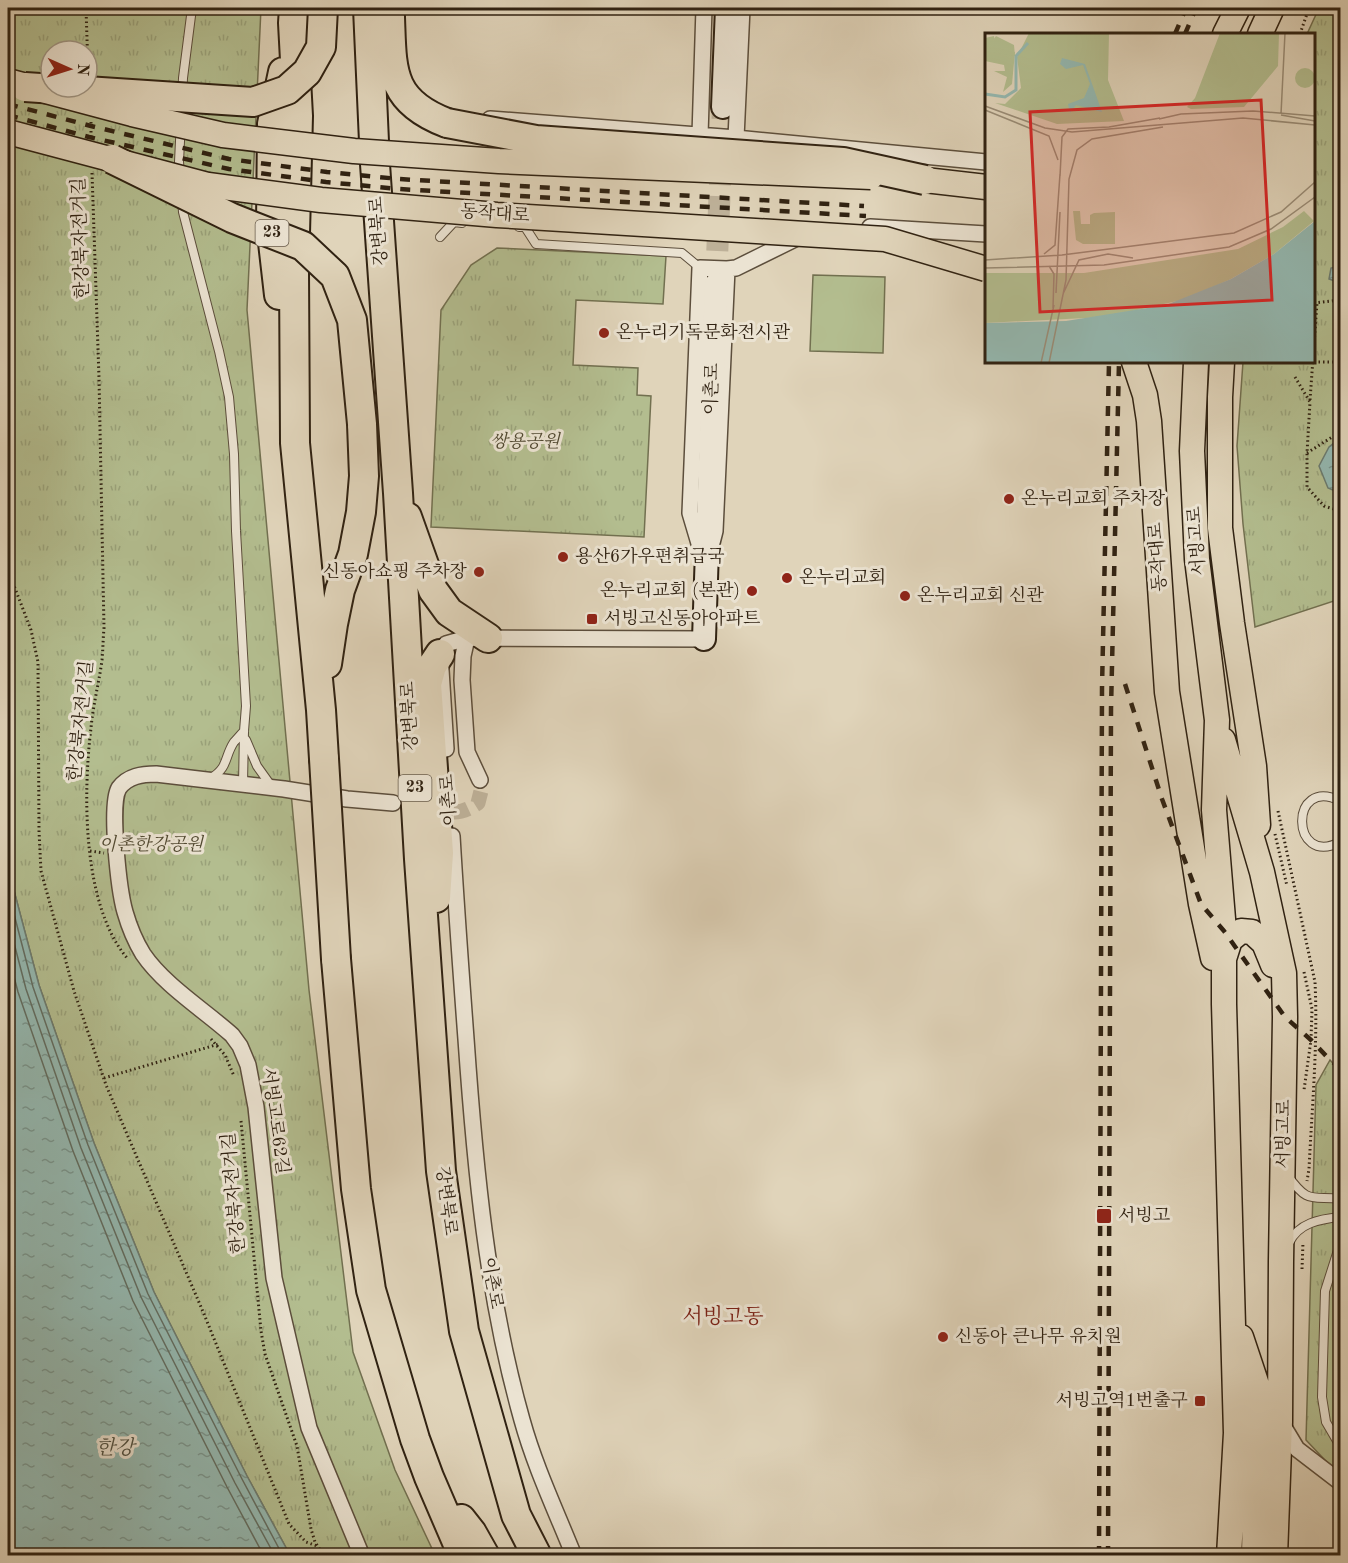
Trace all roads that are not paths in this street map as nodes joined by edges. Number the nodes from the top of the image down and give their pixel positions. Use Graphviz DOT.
graph roads {
  1 [pos="192,8"];
  2 [pos="323,8"];
  3 [pos="704,8"];
  4 [pos="727,8"];
  5 [pos="742,8"];
  6 [pos="1238,8"];
  7 [pos="1272,8"];
  8 [pos="382,11"];
  9 [pos="293,15"];
  10 [pos="1226,33"];
  11 [pos="1260,33"];
  12 [pos="16,84"];
  13 [pos="416,91"];
  14 [pos="723,107"];
  15 [pos="8,132"];
  16 [pos="700,135"];
  17 [pos="736,138"];
  18 [pos="98,157"];
  19 [pos="985,162"];
  20 [pos="985,175"];
  21 [pos="925,180"];
  22 [pos="985,187"];
  23 [pos="466,223"];
  24 [pos="513,227"];
  25 [pos="985,234"];
  26 [pos="440,237"];
  27 [pos="985,268"];
  28 [pos="714,274"];
  29 [pos="1134,363"];
  30 [pos="1196,363"];
  31 [pos="1222,363"];
  32 [pos="398,493"];
  33 [pos="477,638"];
  34 [pos="704,639"];
  35 [pos="440,654"];
  36 [pos="321,710"];
  37 [pos="1217,720"];
  38 [pos="243,731"];
  39 [pos="208,780"];
  40 [pos="480,780"];
  41 [pos="243,784"];
  42 [pos="278,789"];
  43 [pos="1341,801"];
  44 [pos="393,802"];
  45 [pos="1341,842"];
  46 [pos="1262,872"];
  47 [pos="1224,962"];
  48 [pos="1284,994"];
  49 [pos="429,1002"];
  50 [pos="1224,1004"];
  51 [pos="1283,1169"];
  52 [pos="1341,1199"];
  53 [pos="1341,1217"];
  54 [pos="1341,1244"];
  55 [pos="1281,1261"];
  56 [pos="1233,1314"];
  57 [pos="1281,1422"];
  58 [pos="1341,1446"];
  59 [pos="429,1477"];
  60 [pos="1341,1482"];
  61 [pos="362,1556"];
  62 [pos="463,1556"];
  63 [pos="485,1556"];
  64 [pos="537,1556"];
  65 [pos="574,1556"];
  66 [pos="1229,1556"];
  67 [pos="1254,1556"];
  68 [pos="1275,1556"];
  1 -- 38 [label="lane"];
  2 -- 12 [label="highway, bridge"];
  3 -- 16 [label="street"];
  4 -- 14 [label="street"];
  5 -- 17 [label="street"];
  6 -- 10 [label="main road"];
  7 -- 11 [label="main road"];
  8 -- 13 [label="highway"];
  8 -- 21 [label="highway, bridge"];
  8 -- 32 [label="highway, 강변북로 / 23"];
  9 -- 36 [label="highway, 23"];
  12 -- 21 [label="main road, bridge"];
  13 -- 16 [label="street"];
  15 -- 18 [label="main road, 동작대로, bridge"];
  16 -- 17 [label="street"];
  17 -- 19 [label="street"];
  18 -- 27 [label="main road, 동작대로, bridge"];
  18 -- 36 [label="highway, bridge"];
  20 -- 21 [label="main road"];
  21 -- 22 [label="main road"];
  23 -- 26 [label="lane"];
  24 -- 28 [label="lane"];
  25 -- 28 [label="street"];
  28 -- 34 [label="street, 이촌로"];
  29 -- 50 [label="main road, 동작대로"];
  30 -- 37 [label="main road, 서빙고로"];
  31 -- 46 [label="main road"];
  32 -- 33 [label="highway"];
  32 -- 49 [label="highway, 강변북로 / 23"];
  33 -- 34 [label="street, 이촌로"];
  33 -- 35 [label="street, 이촌로"];
  33 -- 40 [label="street"];
  35 -- 49 [label="highway"];
  35 -- 65 [label="street, 이촌로"];
  36 -- 59 [label="highway, 23, bridge"];
  37 -- 46 [label="main road, 서빙고로"];
  37 -- 47 [label="main road, 서빙고로"];
  38 -- 39 [label="lane"];
  38 -- 41 [label="lane"];
  38 -- 42 [label="lane"];
  39 -- 41 [label="street, 서빙고로62길"];
  39 -- 61 [label="street, 서빙고로62길"];
  41 -- 42 [label="street, 서빙고로62길"];
  42 -- 44 [label="street, 서빙고로62길"];
  43 -- 45 [label="lane"];
  46 -- 48 [label="main road, 서빙고로"];
  47 -- 48 [label="main road"];
  47 -- 50 [label="main road, 서빙고로"];
  48 -- 51 [label="main road, 서빙고로"];
  49 -- 64 [label="highway, 강변북로 / 23"];
  50 -- 56 [label="main road, 서빙고로"];
  51 -- 52 [label="lane"];
  51 -- 55 [label="main road, 서빙고로"];
  53 -- 55 [label="lane"];
  54 -- 58 [label="lane"];
  55 -- 57 [label="main road, 서빙고로"];
  56 -- 66 [label="main road, 서빙고로"];
  56 -- 67 [label="main road, 서빙고로"];
  57 -- 60 [label="street"];
  57 -- 68 [label="main road, 서빙고로"];
  59 -- 62 [label="highway, 23"];
  59 -- 63 [label="highway"];
}
